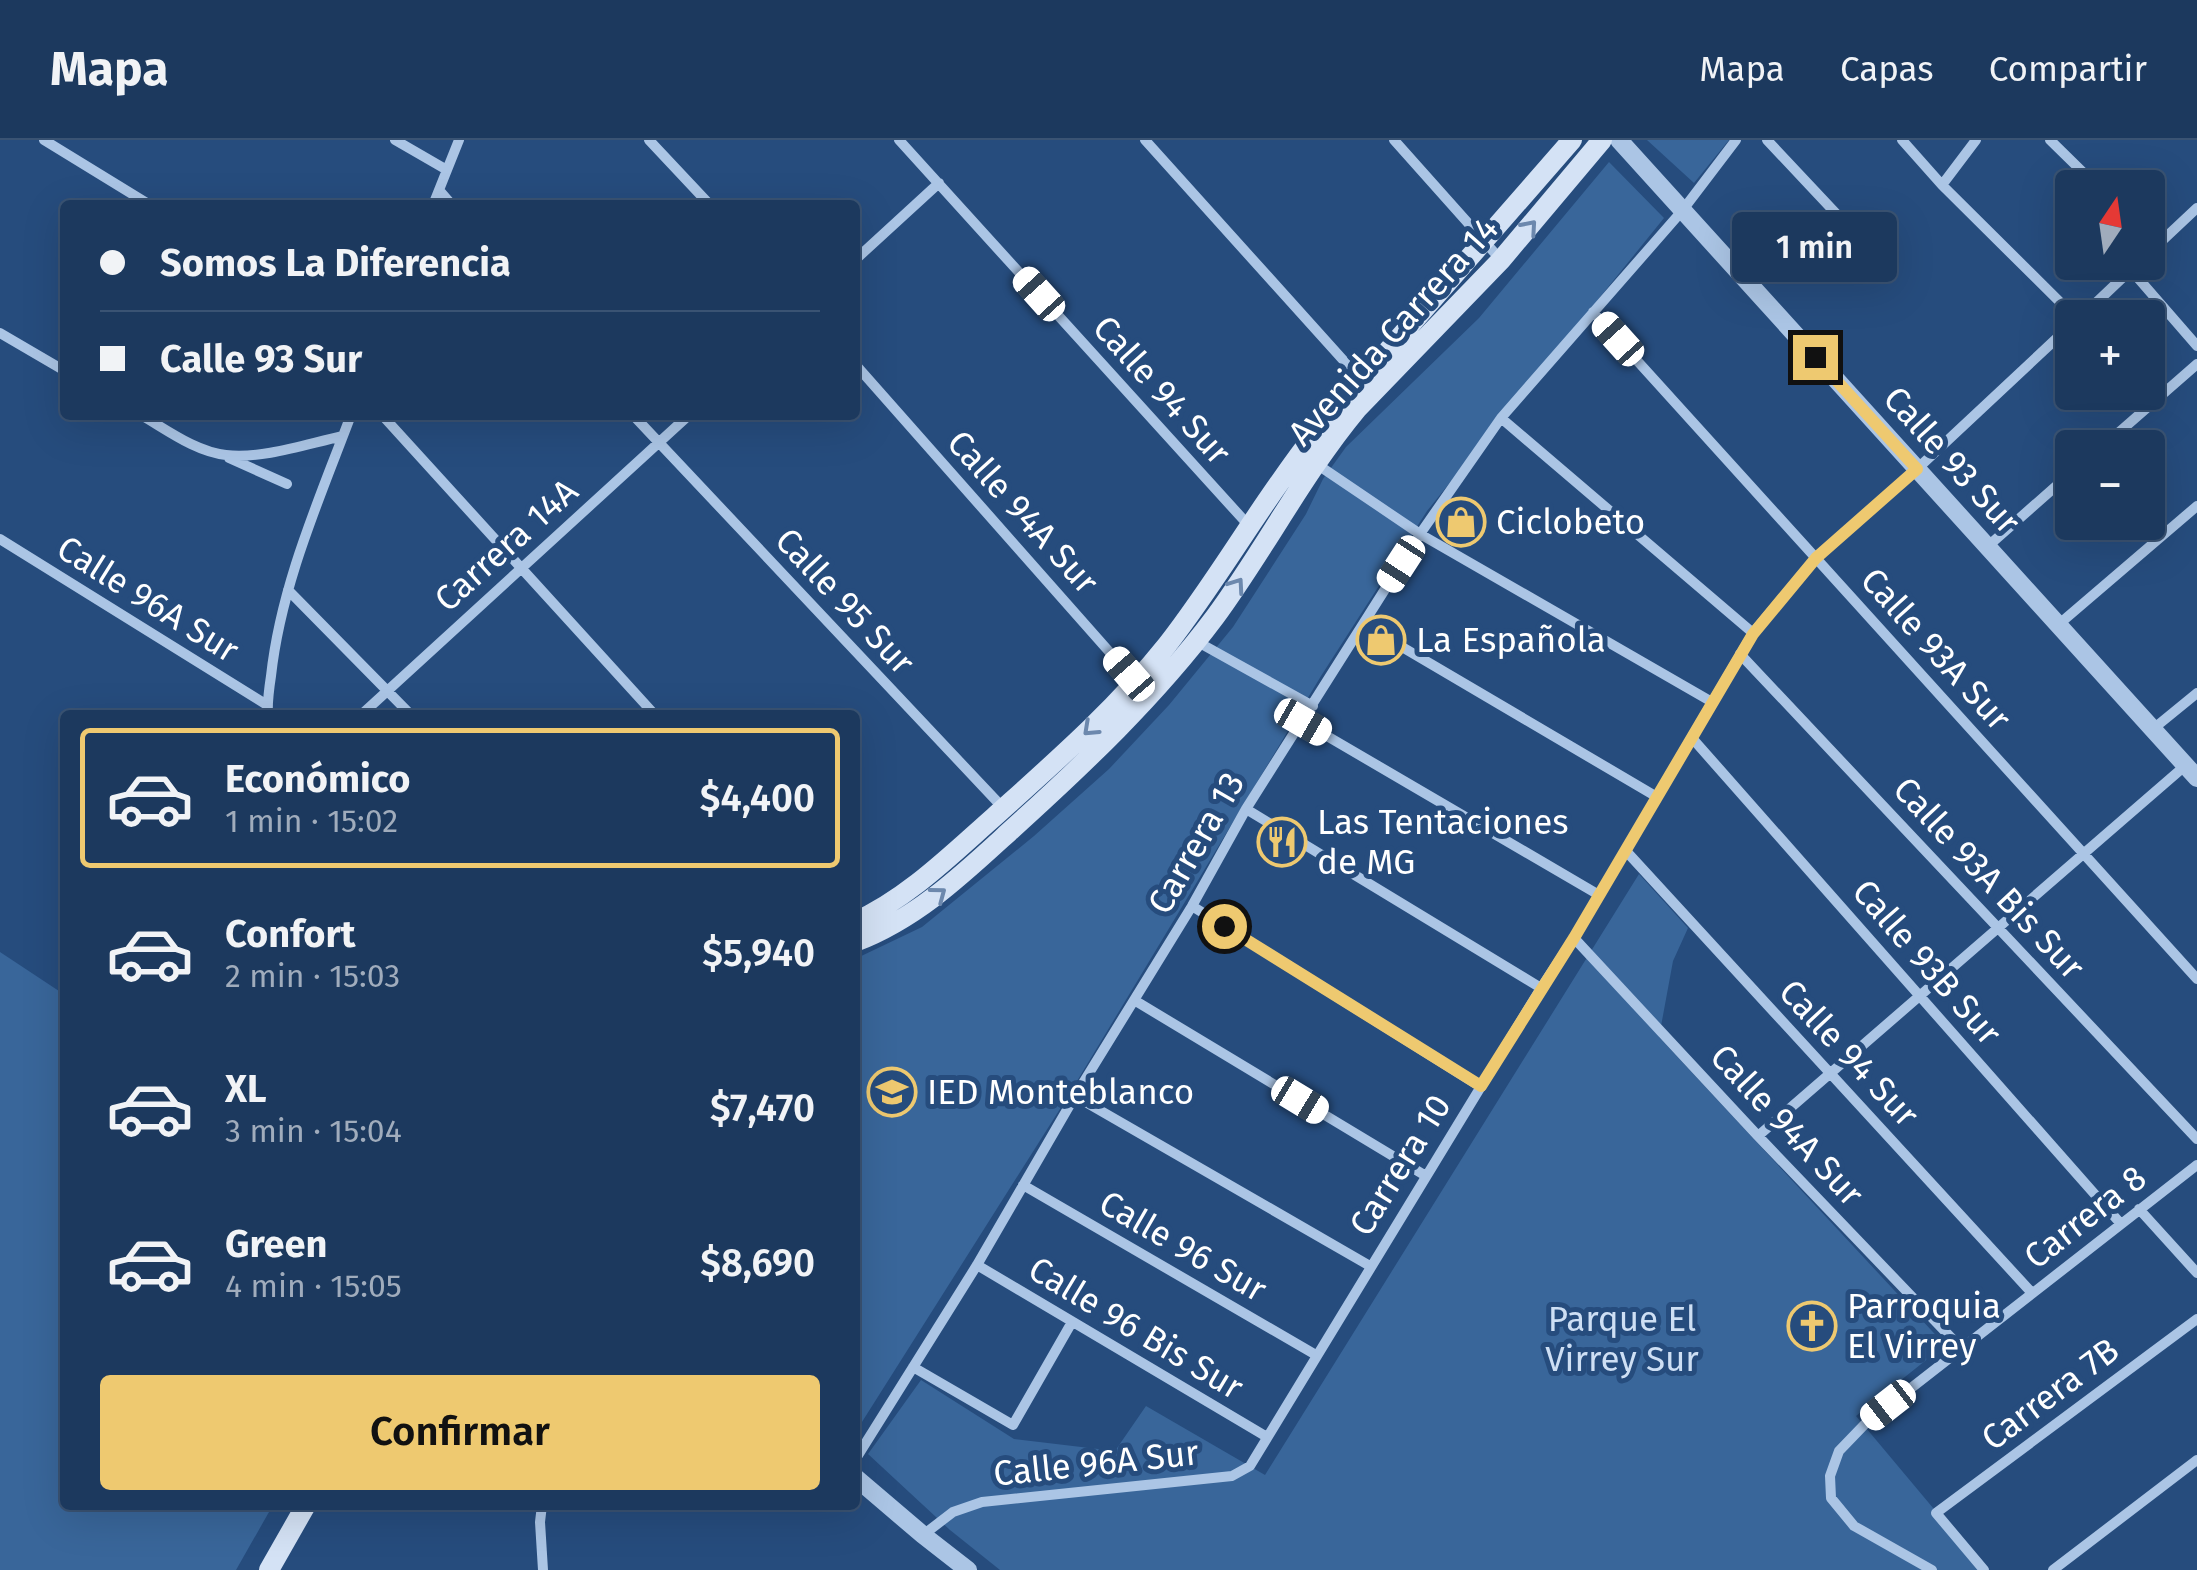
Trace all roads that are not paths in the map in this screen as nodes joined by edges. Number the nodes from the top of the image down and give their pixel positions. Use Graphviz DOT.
graph roads {
  1 [pos="44,140"];
  2 [pos="395,140"];
  3 [pos="459,140"];
  4 [pos="649,140"];
  5 [pos="899,140"];
  6 [pos="1145,140"];
  7 [pos="1394,140"];
  8 [pos="1572,140"];
  9 [pos="1602,140"];
  10 [pos="1620,140"];
  11 [pos="1736,140"];
  12 [pos="1767,140"];
  13 [pos="1902,140"];
  14 [pos="1976,140"];
  15 [pos="2050,140"];
  16 [pos="447,170"];
  17 [pos="2081,170"];
  18 [pos="938,183"];
  19 [pos="1942,186"];
  20 [pos="439,190"];
  21 [pos="142,200"];
  22 [pos="436,200"];
  23 [pos="448,200"];
  24 [pos="705,200"];
  25 [pos="2197,208"];
  26 [pos="1682,211"];
  27 [pos="2165,238"];
  28 [pos="1485,242"];
  29 [pos="1874,254"];
  30 [pos="860,255"];
  31 [pos="1501,260"];
  32 [pos="2120,280"];
  33 [pos="2146,280"];
  34 [pos="2056,300"];
  35 [pos="2098,300"];
  36 [pos="1594,312"];
  37 [pos="0,333"];
  38 [pos="2055,340"];
  39 [pos="2197,346"];
  40 [pos="2197,364"];
  41 [pos="60,367"];
  42 [pos="860,370"];
  43 [pos="1366,387"];
  44 [pos="1500,418"];
  45 [pos="149,420"];
  46 [pos="348,420"];
  47 [pos="387,420"];
  48 [pos="637,420"];
  49 [pos="683,420"];
  50 [pos="2122,430"];
  51 [pos="343,436"];
  52 [pos="658,444"];
  53 [pos="224,455"];
  54 [pos="1308,458"];
  55 [pos="1917,469"];
  56 [pos="287,484"];
  57 [pos="2055,487"];
  58 [pos="2197,506"];
  59 [pos="1420,534"];
  60 [pos="1257,535"];
  61 [pos="0,539"];
  62 [pos="1987,546"];
  63 [pos="1816,558"];
  64 [pos="521,567"];
  65 [pos="288,590"];
  66 [pos="1362,624"];
  67 [pos="2058,625"];
  68 [pos="1753,634"];
  69 [pos="1187,636"];
  70 [pos="1740,654"];
  71 [pos="1143,689"];
  72 [pos="388,690"];
  73 [pos="2197,692"];
  74 [pos="1712,702"];
  75 [pos="1312,706"];
  76 [pos="267,710"];
  77 [pos="366,710"];
  78 [pos="406,710"];
  79 [pos="651,710"];
  80 [pos="1303,722"];
  81 [pos="2153,730"];
  82 [pos="1692,738"];
  83 [pos="2191,772"];
  84 [pos="1658,797"];
  85 [pos="1246,809"];
  86 [pos="1011,816"];
  87 [pos="1626,851"];
  88 [pos="2084,854"];
  89 [pos="1599,895"];
  90 [pos="1192,906"];
  91 [pos="1998,928"];
  92 [pos="860,933"];
  93 [pos="1574,938"];
  94 [pos="2197,980"];
  95 [pos="1541,988"];
  96 [pos="1920,996"];
  97 [pos="1134,1000"];
  98 [pos="1830,1074"];
  99 [pos="1481,1086"];
  100 [pos="1075,1096"];
  101 [pos="1758,1136"];
  102 [pos="2197,1139"];
  103 [pos="2197,1164"];
  104 [pos="1426,1176"];
  105 [pos="1023,1185"];
  106 [pos="2139,1210"];
  107 [pos="2120,1224"];
  108 [pos="977,1265"];
  109 [pos="1370,1266"];
  110 [pos="2197,1273"];
  111 [pos="2032,1293"];
  112 [pos="2197,1319"];
  113 [pos="1072,1322"];
  114 [pos="1961,1348"];
  115 [pos="1316,1355"];
  116 [pos="913,1368"];
  117 [pos="1266,1438"];
  118 [pos="860,1452"];
  119 [pos="2197,1460"];
  120 [pos="860,1481"];
  121 [pos="303,1510"];
  122 [pos="541,1510"];
  123 [pos="923,1535"];
  124 [pos="269,1570"];
  125 [pos="543,1570"];
  126 [pos="968,1570"];
  127 [pos="1932,1570"];
  128 [pos="1984,1570"];
  129 [pos="2052,1570"];
  1 -- 21 [label="street"];
  2 -- 16 [label="street"];
  3 -- 16 [label="street"];
  4 -- 24 [label="street"];
  5 -- 18 [label="street, Calle 94 Sur"];
  6 -- 43 [label="street"];
  7 -- 28 [label="street"];
  8 -- 28 [label="main road, Avenida Carrera 14"];
  31 -- 9 [label="main road, Avenida Carrera 14, one-way"];
  10 -- 26 [label="street, Calle 93 Sur"];
  11 -- 26 [label="street, Carrera 13"];
  12 -- 29 [label="street"];
  13 -- 19 [label="street"];
  14 -- 19 [label="street"];
  15 -- 17 [label="street"];
  16 -- 20 [label="street"];
  18 -- 30 [label="street"];
  18 -- 60 [label="street, Calle 94 Sur"];
  19 -- 34 [label="street"];
  20 -- 22 [label="street"];
  20 -- 23 [label="street"];
  25 -- 27 [label="street"];
  26 -- 36 [label="street, Carrera 13"];
  26 -- 55 [label="street, Calle 93 Sur"];
  28 -- 31 [label="street"];
  28 -- 43 [label="main road, Avenida Carrera 14"];
  31 -- 43 [label="main road, Avenida Carrera 14"];
  32 -- 35 [label="street, Carrera 10"];
  33 -- 39 [label="street"];
  36 -- 44 [label="street, Carrera 13"];
  36 -- 63 [label="street, Calle 93A Sur"];
  37 -- 41 [label="street"];
  38 -- 55 [label="street, Carrera 10"];
  40 -- 50 [label="street"];
  42 -- 71 [label="street, Calle 94A Sur"];
  43 -- 54 [label="main road, Avenida Carrera 14"];
  44 -- 59 [label="street, Carrera 13"];
  44 -- 68 [label="street"];
  45 -- 53 [label="street"];
  46 -- 51 [label="street"];
  47 -- 64 [label="street"];
  48 -- 52 [label="street, Calle 95 Sur"];
  49 -- 52 [label="street, Carrera 14A"];
  51 -- 53 [label="street"];
  51 -- 65 [label="street"];
  52 -- 64 [label="street, Carrera 14A"];
  52 -- 86 [label="street, Calle 95 Sur"];
  53 -- 56 [label="street"];
  54 -- 59 [label="street"];
  54 -- 60 [label="main road, Avenida Carrera 14"];
  55 -- 62 [label="street, Calle 93 Sur"];
  55 -- 63 [label="street, Carrera 10"];
  57 -- 62 [label="street"];
  58 -- 67 [label="street"];
  59 -- 66 [label="street, Carrera 13"];
  59 -- 74 [label="street"];
  60 -- 69 [label="main road, Avenida Carrera 14"];
  61 -- 76 [label="street, Calle 96A Sur"];
  62 -- 67 [label="street, Calle 93 Sur"];
  63 -- 68 [label="street, Carrera 10"];
  63 -- 88 [label="street, Calle 93A Sur"];
  64 -- 72 [label="street, Carrera 14A"];
  64 -- 79 [label="street"];
  65 -- 72 [label="street"];
  65 -- 76 [label="street"];
  66 -- 75 [label="street, Carrera 13"];
  66 -- 84 [label="street"];
  67 -- 81 [label="street, Calle 93 Sur"];
  68 -- 70 [label="street, Carrera 10"];
  69 -- 71 [label="main road, Avenida Carrera 14"];
  69 -- 75 [label="street"];
  70 -- 74 [label="street, Carrera 10"];
  70 -- 91 [label="street, Calle 93A Bis Sur"];
  71 -- 86 [label="main road, Avenida Carrera 14"];
  72 -- 77 [label="street, Carrera 14A"];
  72 -- 78 [label="street"];
  73 -- 81 [label="street"];
  74 -- 82 [label="street, Carrera 10"];
  75 -- 80 [label="street, Carrera 13"];
  80 -- 85 [label="street, Carrera 13"];
  80 -- 89 [label="street"];
  81 -- 83 [label="street, Calle 93 Sur"];
  82 -- 84 [label="street, Carrera 10"];
  82 -- 96 [label="street, Calle 93B Sur"];
  83 -- 88 [label="street"];
  84 -- 87 [label="street, Carrera 10"];
  85 -- 90 [label="street, Carrera 13"];
  85 -- 95 [label="street"];
  86 -- 92 [label="main road, Avenida Carrera 14"];
  87 -- 89 [label="street, Carrera 10"];
  87 -- 98 [label="street, Calle 94 Sur"];
  88 -- 91 [label="street"];
  88 -- 94 [label="street, Calle 93A Sur"];
  89 -- 93 [label="street, Carrera 10"];
  90 -- 97 [label="street, Carrera 13"];
  90 -- 99 [label="street"];
  91 -- 96 [label="street"];
  91 -- 102 [label="street, Calle 93A Bis Sur"];
  93 -- 95 [label="street, Carrera 10"];
  93 -- 101 [label="street, Calle 94A Sur"];
  95 -- 99 [label="street, Carrera 10"];
  96 -- 98 [label="street"];
  96 -- 107 [label="street, Calle 93B Sur"];
  97 -- 100 [label="street, Carrera 13"];
  97 -- 104 [label="street"];
  98 -- 101 [label="street"];
  98 -- 111 [label="street, Calle 94 Sur"];
  99 -- 104 [label="street, Carrera 10"];
  100 -- 105 [label="street, Carrera 13"];
  100 -- 109 [label="street"];
  101 -- 114 [label="street, Calle 94A Sur"];
  103 -- 106 [label="street, Carrera 8"];
  104 -- 109 [label="street, Carrera 10"];
  105 -- 108 [label="street, Carrera 13"];
  105 -- 115 [label="street, Calle 96 Sur"];
  106 -- 107 [label="street, Carrera 8"];
  106 -- 110 [label="street"];
  107 -- 111 [label="street, Carrera 8"];
  108 -- 113 [label="street, Calle 96 Bis Sur"];
  108 -- 116 [label="street, Carrera 13"];
  109 -- 115 [label="street, Carrera 10"];
  111 -- 114 [label="street, Carrera 8"];
  112 -- 128 [label="street, Carrera 7B"];
  113 -- 116 [label="street, Calle 96A Sur"];
  113 -- 117 [label="street, Calle 96 Bis Sur"];
  114 -- 127 [label="street, Carrera 8"];
  115 -- 117 [label="street, Carrera 10"];
  116 -- 118 [label="street, Carrera 13"];
  117 -- 123 [label="street, Calle 96A Sur"];
  119 -- 129 [label="street"];
  120 -- 123 [label="street"];
  121 -- 124 [label="main road"];
  122 -- 125 [label="street"];
  123 -- 126 [label="street"];
}
